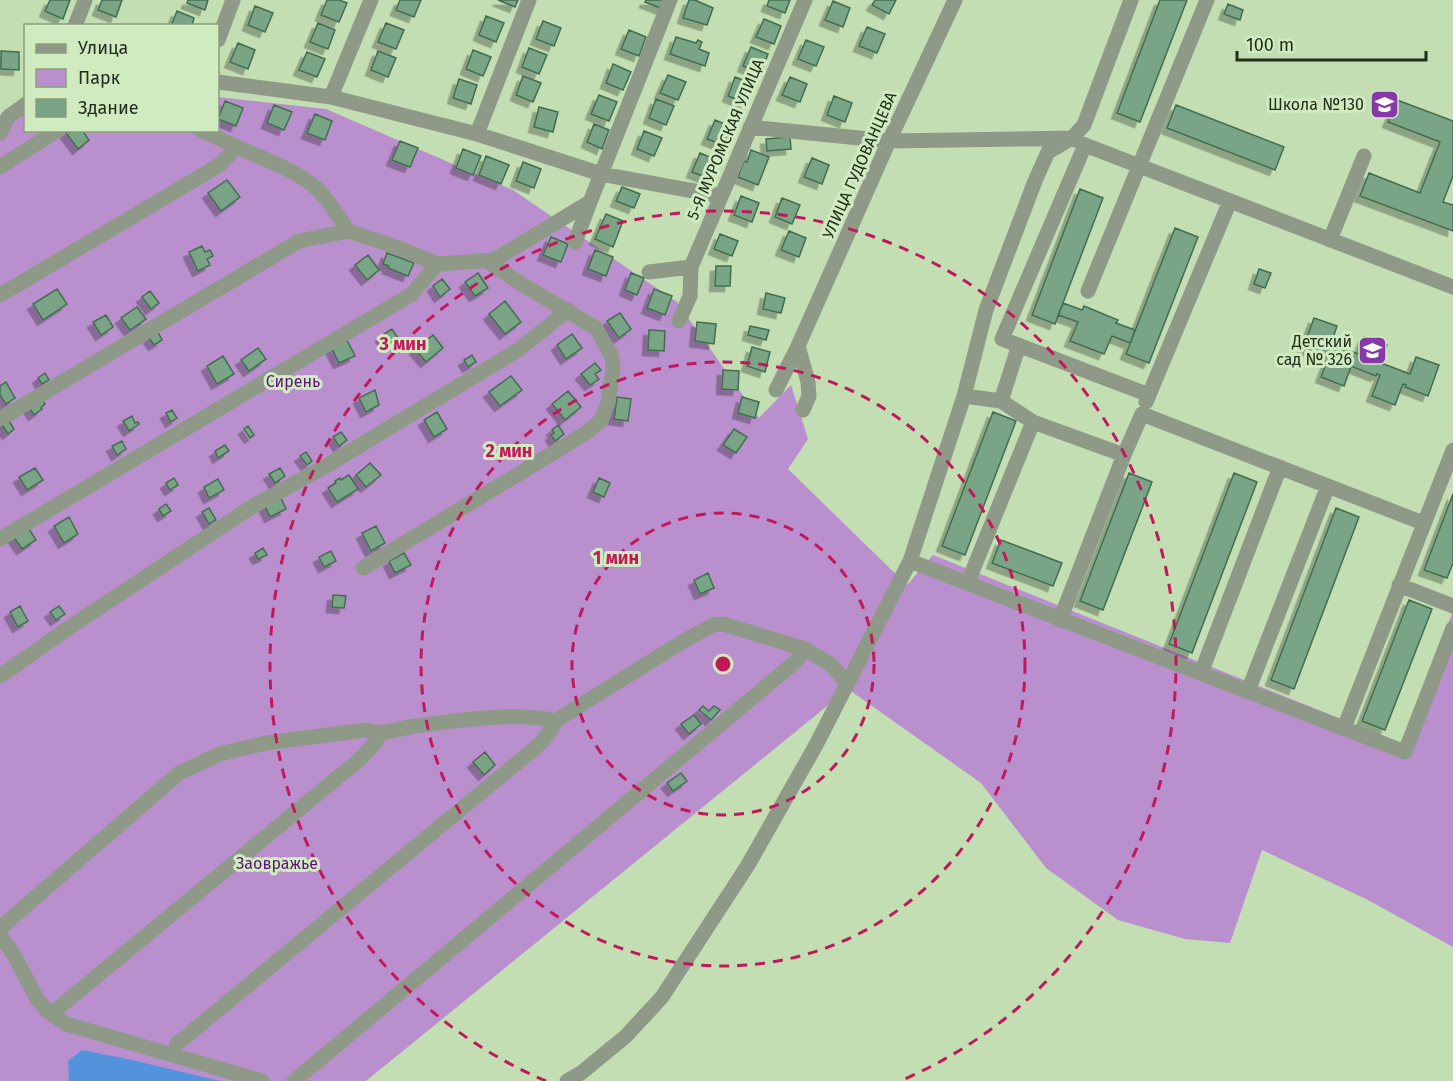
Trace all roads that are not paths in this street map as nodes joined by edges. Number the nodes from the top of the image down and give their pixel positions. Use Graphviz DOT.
graph roads {
  1 [pos="85,0"];
  2 [pos="233,0"];
  3 [pos="371,0"];
  4 [pos="530,0"];
  5 [pos="670,0"];
  6 [pos="805,0"];
  7 [pos="956,0"];
  8 [pos="1131,0"];
  9 [pos="1208,0"];
  10 [pos="76,24"];
  11 [pos="219,37"];
  12 [pos="219,82"];
  13 [pos="331,97"];
  14 [pos="24,105"];
  15 [pos="750,127"];
  16 [pos="55,132"];
  17 [pos="205,132"];
  18 [pos="0,133"];
  19 [pos="477,134"];
  20 [pos="889,141"];
  21 [pos="1079,142"];
  22 [pos="237,147"];
  23 [pos="1364,156"];
  24 [pos="1138,166"];
  25 [pos="0,167"];
  26 [pos="601,174"];
  27 [pos="721,196"];
  28 [pos="1230,201"];
  29 [pos="590,202"];
  30 [pos="348,231"];
  31 [pos="1330,240"];
  32 [pos="575,242"];
  33 [pos="487,261"];
  34 [pos="436,264"];
  35 [pos="691,267"];
  36 [pos="649,272"];
  37 [pos="1453,287"];
  38 [pos="1088,291"];
  39 [pos="0,295"];
  40 [pos="568,310"];
  41 [pos="679,321"];
  42 [pos="1019,345"];
  43 [pos="798,346"];
  44 [pos="776,390"];
  45 [pos="1149,395"];
  46 [pos="964,396"];
  47 [pos="1001,401"];
  48 [pos="803,410"];
  49 [pos="1142,414"];
  50 [pos="0,419"];
  51 [pos="1033,422"];
  52 [pos="1453,450"];
  53 [pos="1124,455"];
  54 [pos="1281,467"];
  55 [pos="1328,486"];
  56 [pos="1423,523"];
  57 [pos="0,540"];
  58 [pos="909,561"];
  59 [pos="363,568"];
  60 [pos="968,582"];
  61 [pos="1399,585"];
  62 [pos="1453,606"];
  63 [pos="1060,620"];
  64 [pos="1453,628"];
  65 [pos="805,649"];
  66 [pos="1201,673"];
  67 [pos="0,676"];
  68 [pos="846,682"];
  69 [pos="1248,692"];
  70 [pos="555,721"];
  71 [pos="1344,728"];
  72 [pos="379,734"];
  73 [pos="0,928"];
  74 [pos="0,935"];
  75 [pos="51,1014"];
  76 [pos="173,1055"];
  77 [pos="262,1081"];
  78 [pos="294,1081"];
  79 [pos="567,1081"];
  1 -- 10 [label="street"];
  2 -- 11 [label="street"];
  3 -- 13 [label="street"];
  4 -- 19 [label="street"];
  5 -- 26 [label="street"];
  6 -- 15 [label="street, 5-Я МУРОМСКАЯ УЛИЦА"];
  7 -- 20 [label="street, УЛИЦА ГУДОВАНЦЕВА"];
  8 -- 21 [label="street"];
  9 -- 24 [label="street"];
  12 -- 13 [label="street"];
  13 -- 19 [label="street"];
  14 -- 18 [label="street"];
  15 -- 20 [label="street"];
  15 -- 27 [label="street, 5-Я МУРОМСКАЯ УЛИЦА"];
  16 -- 25 [label="street"];
  17 -- 22 [label="street"];
  19 -- 26 [label="street"];
  20 -- 21 [label="street"];
  20 -- 43 [label="street, УЛИЦА ГУДОВАНЦЕВА"];
  21 -- 24 [label="street"];
  21 -- 42 [label="street"];
  21 -- 46 [label="street"];
  22 -- 30 [label="street"];
  22 -- 39 [label="street"];
  23 -- 31 [label="street"];
  24 -- 28 [label="street"];
  24 -- 38 [label="street"];
  26 -- 27 [label="street"];
  26 -- 29 [label="street"];
  27 -- 35 [label="street, 5-Я МУРОМСКАЯ УЛИЦА"];
  28 -- 31 [label="street"];
  28 -- 45 [label="street"];
  29 -- 32 [label="street"];
  29 -- 33 [label="street"];
  30 -- 34 [label="street"];
  30 -- 50 [label="street"];
  31 -- 37 [label="street"];
  33 -- 34 [label="street"];
  33 -- 40 [label="street"];
  34 -- 57 [label="street"];
  35 -- 36 [label="street"];
  35 -- 41 [label="street, 5-Я МУРОМСКАЯ УЛИЦА"];
  40 -- 59 [label="street"];
  40 -- 67 [label="street"];
  42 -- 45 [label="street"];
  42 -- 47 [label="street"];
  43 -- 44 [label="street, УЛИЦА ГУДОВАНЦЕВА"];
  43 -- 48 [label="street"];
  45 -- 49 [label="street"];
  46 -- 47 [label="street"];
  46 -- 58 [label="street"];
  47 -- 51 [label="street"];
  49 -- 53 [label="street"];
  49 -- 54 [label="street"];
  51 -- 53 [label="street"];
  51 -- 60 [label="street"];
  52 -- 56 [label="street"];
  53 -- 63 [label="street"];
  54 -- 55 [label="street"];
  54 -- 66 [label="street"];
  55 -- 56 [label="street"];
  55 -- 69 [label="street"];
  56 -- 61 [label="street"];
  58 -- 60 [label="street"];
  58 -- 68 [label="street"];
  60 -- 63 [label="street"];
  61 -- 62 [label="street"];
  61 -- 71 [label="street"];
  63 -- 66 [label="street"];
  64 -- 71 [label="street"];
  65 -- 68 [label="street"];
  65 -- 70 [label="street"];
  65 -- 78 [label="street"];
  66 -- 69 [label="street"];
  68 -- 79 [label="street"];
  69 -- 71 [label="street"];
  70 -- 72 [label="street"];
  70 -- 76 [label="street"];
  72 -- 73 [label="street"];
  72 -- 75 [label="street"];
  74 -- 75 [label="street"];
  75 -- 76 [label="street"];
  76 -- 77 [label="street"];
}
